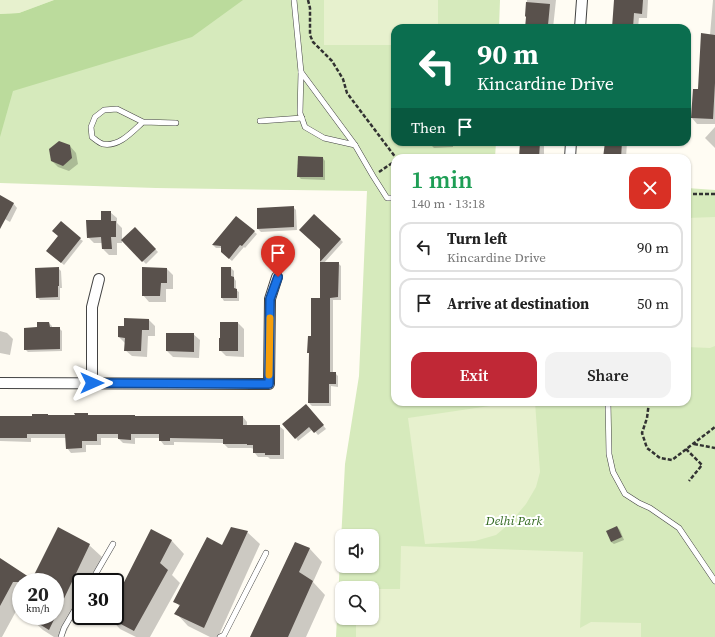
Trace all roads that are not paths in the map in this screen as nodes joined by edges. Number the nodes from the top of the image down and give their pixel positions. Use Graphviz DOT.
graph roads {
  1 [pos="294,0"];
  2 [pos="582,0"];
  3 [pos="580,24"];
  4 [pos="301,72"];
  5 [pos="302,118"];
  6 [pos="260,121"];
  7 [pos="143,122"];
  8 [pos="176,123"];
  9 [pos="355,145"];
  10 [pos="391,198"];
  11 [pos="278,277"];
  12 [pos="99,279"];
  13 [pos="0,383"];
  14 [pos="92,383"];
  15 [pos="608,406"];
  16 [pos="113,544"];
  17 [pos="266,553"];
  18 [pos="96,573"];
  19 [pos="715,581"];
  20 [pos="72,614"];
  21 [pos="61,637"];
  22 [pos="220,637"];
  1 -- 4 [label="lane"];
  2 -- 3 [label="street"];
  4 -- 5 [label="lane"];
  4 -- 9 [label="lane"];
  5 -- 6 [label="lane"];
  5 -- 9 [label="lane"];
  7 -- 7 [label="lane"];
  7 -- 8 [label="lane"];
  9 -- 10 [label="lane"];
  11 -- 14 [label="street"];
  12 -- 14 [label="street"];
  13 -- 14 [label="street"];
  15 -- 19 [label="lane"];
  16 -- 18 [label="lane"];
  17 -- 22 [label="lane"];
  20 -- 21 [label="lane"];
}
